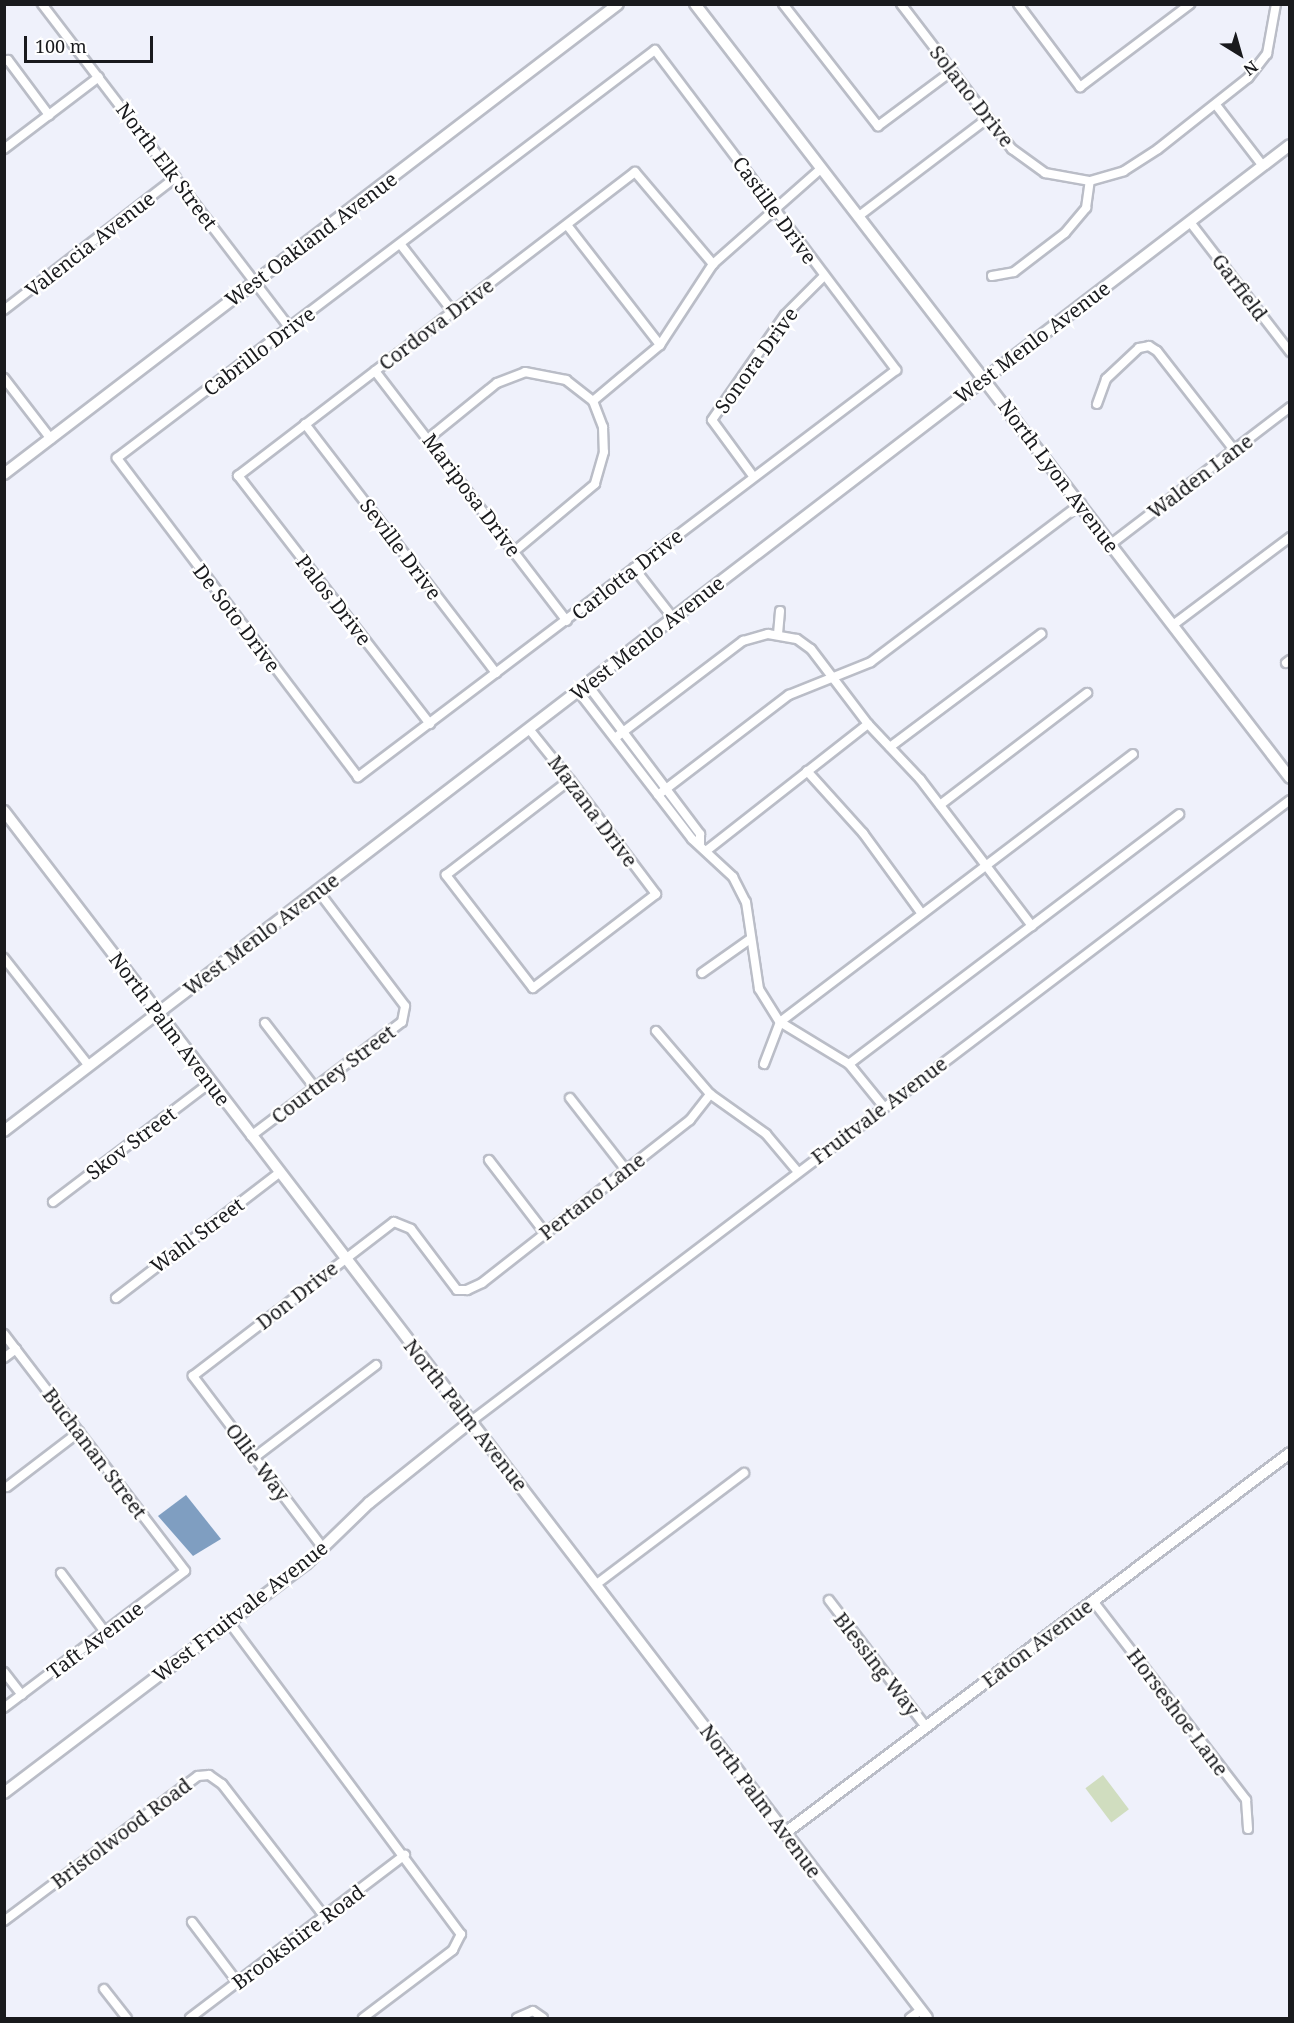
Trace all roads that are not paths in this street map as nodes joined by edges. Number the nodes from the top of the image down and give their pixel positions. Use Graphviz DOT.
graph roads {
  1 [pos="42,4"];
  2 [pos="618,4"];
  3 [pos="695,4"];
  4 [pos="783,4"];
  5 [pos="901,4"];
  6 [pos="1018,4"];
  7 [pos="1190,4"];
  8 [pos="1276,4"];
  9 [pos="655,50"];
  10 [pos="4,61"];
  11 [pos="952,71"];
  12 [pos="99,77"];
  13 [pos="1216,105"];
  14 [pos="49,115"];
  15 [pos="988,118"];
  16 [pos="1290,146"];
  17 [pos="4,149"];
  18 [pos="1263,166"];
  19 [pos="822,168"];
  20 [pos="176,177"];
  21 [pos="1090,181"];
  22 [pos="774,207"];
  23 [pos="859,216"];
  24 [pos="1190,222"];
  25 [pos="567,225"];
  26 [pos="401,244"];
  27 [pos="713,264"];
  28 [pos="824,276"];
  29 [pos="992,276"];
  30 [pos="255,283"];
  31 [pos="4,310"];
  32 [pos="453,312"];
  33 [pos="291,328"];
  34 [pos="660,345"];
  35 [pos="1290,352"];
  36 [pos="896,370"];
  37 [pos="375,371"];
  38 [pos="4,378"];
  39 [pos="985,379"];
  40 [pos="593,401"];
  41 [pos="1096,404"];
  42 [pos="1290,407"];
  43 [pos="305,424"];
  44 [pos="429,438"];
  45 [pos="51,439"];
  46 [pos="1233,450"];
  47 [pos="117,458"];
  48 [pos="4,474"];
  49 [pos="238,476"];
  50 [pos="753,476"];
  51 [pos="1081,504"];
  52 [pos="1290,537"];
  53 [pos="1111,544"];
  54 [pos="514,551"];
  55 [pos="634,568"];
  56 [pos="780,611"];
  57 [pos="673,618"];
  58 [pos="567,621"];
  59 [pos="1173,625"];
  60 [pos="778,634"];
  61 [pos="1041,634"];
  62 [pos="496,673"];
  63 [pos="835,679"];
  64 [pos="583,687"];
  65 [pos="1087,693"];
  66 [pos="430,724"];
  67 [pos="868,724"];
  68 [pos="529,729"];
  69 [pos="623,732"];
  70 [pos="615,738"];
  71 [pos="890,747"];
  72 [pos="1132,754"];
  73 [pos="807,771"];
  74 [pos="358,777"];
  75 [pos="1290,778"];
  76 [pos="570,780"];
  77 [pos="666,789"];
  78 [pos="658,795"];
  79 [pos="1290,800"];
  80 [pos="940,805"];
  81 [pos="4,811"];
  82 [pos="1179,814"];
  83 [pos="700,844"];
  84 [pos="706,851"];
  85 [pos="986,865"];
  86 [pos="318,891"];
  87 [pos="922,914"];
  88 [pos="1032,926"];
  89 [pos="750,939"];
  90 [pos="4,958"];
  91 [pos="702,973"];
  92 [pos="157,1014"];
  93 [pos="780,1022"];
  94 [pos="265,1023"];
  95 [pos="656,1031"];
  96 [pos="765,1064"];
  97 [pos="849,1064"];
  98 [pos="89,1066"];
  99 [pos="210,1083"];
  100 [pos="315,1088"];
  101 [pos="710,1094"];
  102 [pos="570,1098"];
  103 [pos="884,1107"];
  104 [pos="4,1131"];
  105 [pos="251,1136"];
  106 [pos="489,1160"];
  107 [pos="626,1170"];
  108 [pos="798,1172"];
  109 [pos="279,1173"];
  110 [pos="53,1202"];
  111 [pos="545,1233"];
  112 [pos="345,1258"];
  113 [pos="467,1290"];
  114 [pos="116,1298"];
  115 [pos="4,1334"];
  116 [pos="16,1349"];
  117 [pos="4,1358"];
  118 [pos="375,1365"];
  119 [pos="193,1376"];
  120 [pos="470,1422"];
  121 [pos="79,1432"];
  122 [pos="1290,1453"];
  123 [pos="255,1457"];
  124 [pos="744,1473"];
  125 [pos="7,1487"];
  126 [pos="323,1548"];
  127 [pos="185,1571"];
  128 [pos="61,1573"];
  129 [pos="598,1583"];
  130 [pos="829,1600"];
  131 [pos="1093,1601"];
  132 [pos="229,1622"];
  133 [pos="105,1632"];
  134 [pos="4,1672"];
  135 [pos="22,1695"];
  136 [pos="4,1708"];
  137 [pos="926,1727"];
  138 [pos="4,1793"];
  139 [pos="1248,1829"];
  140 [pos="785,1833"];
  141 [pos="405,1855"];
  142 [pos="324,1916"];
  143 [pos="4,1921"];
  144 [pos="192,1922"];
  145 [pos="238,1983"];
  146 [pos="104,1989"];
  147 [pos="924,2014"];
  148 [pos="127,2019"];
  149 [pos="190,2019"];
  150 [pos="363,2019"];
  151 [pos="517,2019"];
  152 [pos="543,2019"];
  153 [pos="910,2019"];
  1 -- 12 [label="street, North Elk Street"];
  2 -- 30 [label="street, West Oakland Avenue"];
  3 -- 19 [label="street, North Lyon Avenue"];
  4 -- 11 [label="street"];
  5 -- 11 [label="street, Solano Drive"];
  6 -- 7 [label="street"];
  8 -- 13 [label="street"];
  9 -- 22 [label="street, Castille Drive"];
  9 -- 26 [label="street, Cabrillo Drive"];
  10 -- 14 [label="street"];
  11 -- 15 [label="street, Solano Drive"];
  12 -- 14 [label="street"];
  12 -- 20 [label="street, North Elk Street"];
  13 -- 18 [label="street"];
  13 -- 21 [label="street"];
  14 -- 17 [label="street"];
  15 -- 21 [label="street, Solano Drive"];
  15 -- 23 [label="street"];
  16 -- 18 [label="street, West Menlo Avenue"];
  18 -- 24 [label="street, West Menlo Avenue"];
  19 -- 22 [label="street"];
  19 -- 23 [label="street, North Lyon Avenue"];
  20 -- 30 [label="street, North Elk Street"];
  20 -- 31 [label="street, Valencia Avenue"];
  21 -- 29 [label="street"];
  22 -- 27 [label="street"];
  22 -- 28 [label="street, Castille Drive"];
  23 -- 39 [label="street, North Lyon Avenue"];
  24 -- 35 [label="street, Garfield"];
  24 -- 39 [label="street, West Menlo Avenue"];
  25 -- 27 [label="street, Cordova Drive"];
  25 -- 32 [label="street, Cordova Drive"];
  25 -- 34 [label="street"];
  26 -- 32 [label="street"];
  26 -- 33 [label="street, Cabrillo Drive"];
  27 -- 34 [label="street"];
  28 -- 36 [label="street, Castille Drive"];
  28 -- 50 [label="street, Sonora Drive"];
  30 -- 33 [label="street, North Elk Street"];
  30 -- 45 [label="street, West Oakland Avenue"];
  32 -- 37 [label="street, Cordova Drive"];
  33 -- 47 [label="street, Cabrillo Drive"];
  34 -- 40 [label="street"];
  36 -- 50 [label="street, Carlotta Drive"];
  37 -- 43 [label="street, Cordova Drive"];
  37 -- 44 [label="street, Mariposa Drive"];
  38 -- 45 [label="street"];
  39 -- 51 [label="street, North Lyon Avenue"];
  39 -- 57 [label="street, West Menlo Avenue"];
  40 -- 44 [label="street"];
  40 -- 54 [label="street"];
  41 -- 46 [label="street"];
  42 -- 46 [label="street, Walden Lane"];
  43 -- 49 [label="street, Cordova Drive"];
  43 -- 62 [label="street, Seville Drive"];
  44 -- 54 [label="street, Mariposa Drive"];
  45 -- 48 [label="street, West Oakland Avenue"];
  46 -- 53 [label="street, Walden Lane"];
  47 -- 74 [label="street, De Soto Drive"];
  49 -- 66 [label="street, Palos Drive"];
  50 -- 55 [label="street, Carlotta Drive"];
  51 -- 53 [label="street, North Lyon Avenue"];
  51 -- 63 [label="street"];
  52 -- 59 [label="street"];
  53 -- 59 [label="street, North Lyon Avenue"];
  54 -- 58 [label="street, Mariposa Drive"];
  55 -- 57 [label="street"];
  55 -- 58 [label="street, Carlotta Drive"];
  56 -- 60 [label="street"];
  57 -- 64 [label="street, West Menlo Avenue"];
  58 -- 62 [label="street, Carlotta Drive"];
  59 -- 75 [label="street, North Lyon Avenue"];
  60 -- 63 [label="street"];
  60 -- 69 [label="street"];
  61 -- 71 [label="street"];
  62 -- 66 [label="street, Carlotta Drive"];
  63 -- 67 [label="street"];
  63 -- 77 [label="street"];
  64 -- 68 [label="street, West Menlo Avenue"];
  64 -- 69 [label="street"];
  64 -- 70 [label="street"];
  65 -- 80 [label="street"];
  66 -- 74 [label="street, Carlotta Drive"];
  67 -- 71 [label="street"];
  67 -- 73 [label="street"];
  68 -- 76 [label="street, Mazana Drive"];
  68 -- 86 [label="street, West Menlo Avenue"];
  69 -- 70 [label="street"];
  69 -- 77 [label="street"];
  70 -- 78 [label="street"];
  71 -- 80 [label="street"];
  72 -- 85 [label="street"];
  73 -- 84 [label="street"];
  73 -- 87 [label="street"];
  76 -- 76 [label="street, Mazana Drive"];
  77 -- 78 [label="street"];
  77 -- 83 [label="street"];
  78 -- 83 [label="street"];
  79 -- 103 [label="street, Fruitvale Avenue"];
  80 -- 85 [label="street"];
  81 -- 92 [label="street, North Palm Avenue"];
  82 -- 88 [label="street"];
  83 -- 84 [label="street"];
  84 -- 89 [label="street"];
  85 -- 87 [label="street"];
  85 -- 88 [label="street"];
  86 -- 92 [label="street, West Menlo Avenue"];
  86 -- 100 [label="street, Courtney Street"];
  87 -- 93 [label="street"];
  88 -- 97 [label="street"];
  89 -- 91 [label="street"];
  89 -- 93 [label="street"];
  90 -- 98 [label="street"];
  92 -- 98 [label="street, West Menlo Avenue"];
  92 -- 99 [label="street, North Palm Avenue"];
  93 -- 96 [label="street"];
  93 -- 97 [label="street"];
  94 -- 100 [label="street"];
  95 -- 101 [label="street"];
  97 -- 103 [label="street"];
  98 -- 104 [label="street, West Menlo Avenue"];
  99 -- 105 [label="street, North Palm Avenue"];
  99 -- 110 [label="street, Skov Street"];
  100 -- 105 [label="street, Courtney Street"];
  101 -- 107 [label="street, Pertano Lane"];
  101 -- 108 [label="street"];
  102 -- 107 [label="street"];
  103 -- 108 [label="street, Fruitvale Avenue"];
  105 -- 109 [label="street, North Palm Avenue"];
  106 -- 111 [label="street"];
  107 -- 111 [label="street, Pertano Lane"];
  108 -- 120 [label="street, Fruitvale Avenue"];
  109 -- 112 [label="street, North Palm Avenue"];
  109 -- 114 [label="street, Wahl Street"];
  111 -- 113 [label="street, Pertano Lane"];
  112 -- 113 [label="street, Don Drive"];
  112 -- 119 [label="street, Don Drive"];
  112 -- 120 [label="street, North Palm Avenue"];
  115 -- 116 [label="street, Buchanan Street"];
  116 -- 117 [label="street"];
  116 -- 121 [label="street, Buchanan Street"];
  118 -- 123 [label="street"];
  119 -- 123 [label="street, Ollie Way"];
  120 -- 126 [label="street, West Fruitvale Avenue"];
  120 -- 129 [label="street, North Palm Avenue"];
  121 -- 125 [label="street"];
  121 -- 127 [label="street, Buchanan Street"];
  122 -- 131 [label="street, Eaton Avenue"];
  123 -- 126 [label="street, Ollie Way"];
  124 -- 129 [label="street"];
  126 -- 132 [label="street, West Fruitvale Avenue"];
  127 -- 133 [label="street, Taft Avenue"];
  128 -- 133 [label="street"];
  129 -- 140 [label="street, North Palm Avenue"];
  130 -- 137 [label="street, Blessing Way"];
  131 -- 137 [label="street, Eaton Avenue"];
  131 -- 139 [label="street, Horseshoe Lane"];
  132 -- 138 [label="street, West Fruitvale Avenue"];
  132 -- 141 [label="street"];
  133 -- 135 [label="street, Taft Avenue"];
  134 -- 135 [label="street"];
  135 -- 136 [label="street, Taft Avenue"];
  137 -- 140 [label="street, Eaton Avenue"];
  140 -- 147 [label="street, North Palm Avenue"];
  141 -- 142 [label="street, Brookshire Road"];
  141 -- 150 [label="street"];
  142 -- 143 [label="street, Bristolwood Road"];
  142 -- 145 [label="street, Brookshire Road"];
  144 -- 145 [label="street"];
  145 -- 149 [label="street, Brookshire Road"];
  146 -- 148 [label="street"];
  147 -- 153 [label="street"];
  151 -- 152 [label="street"];
}
